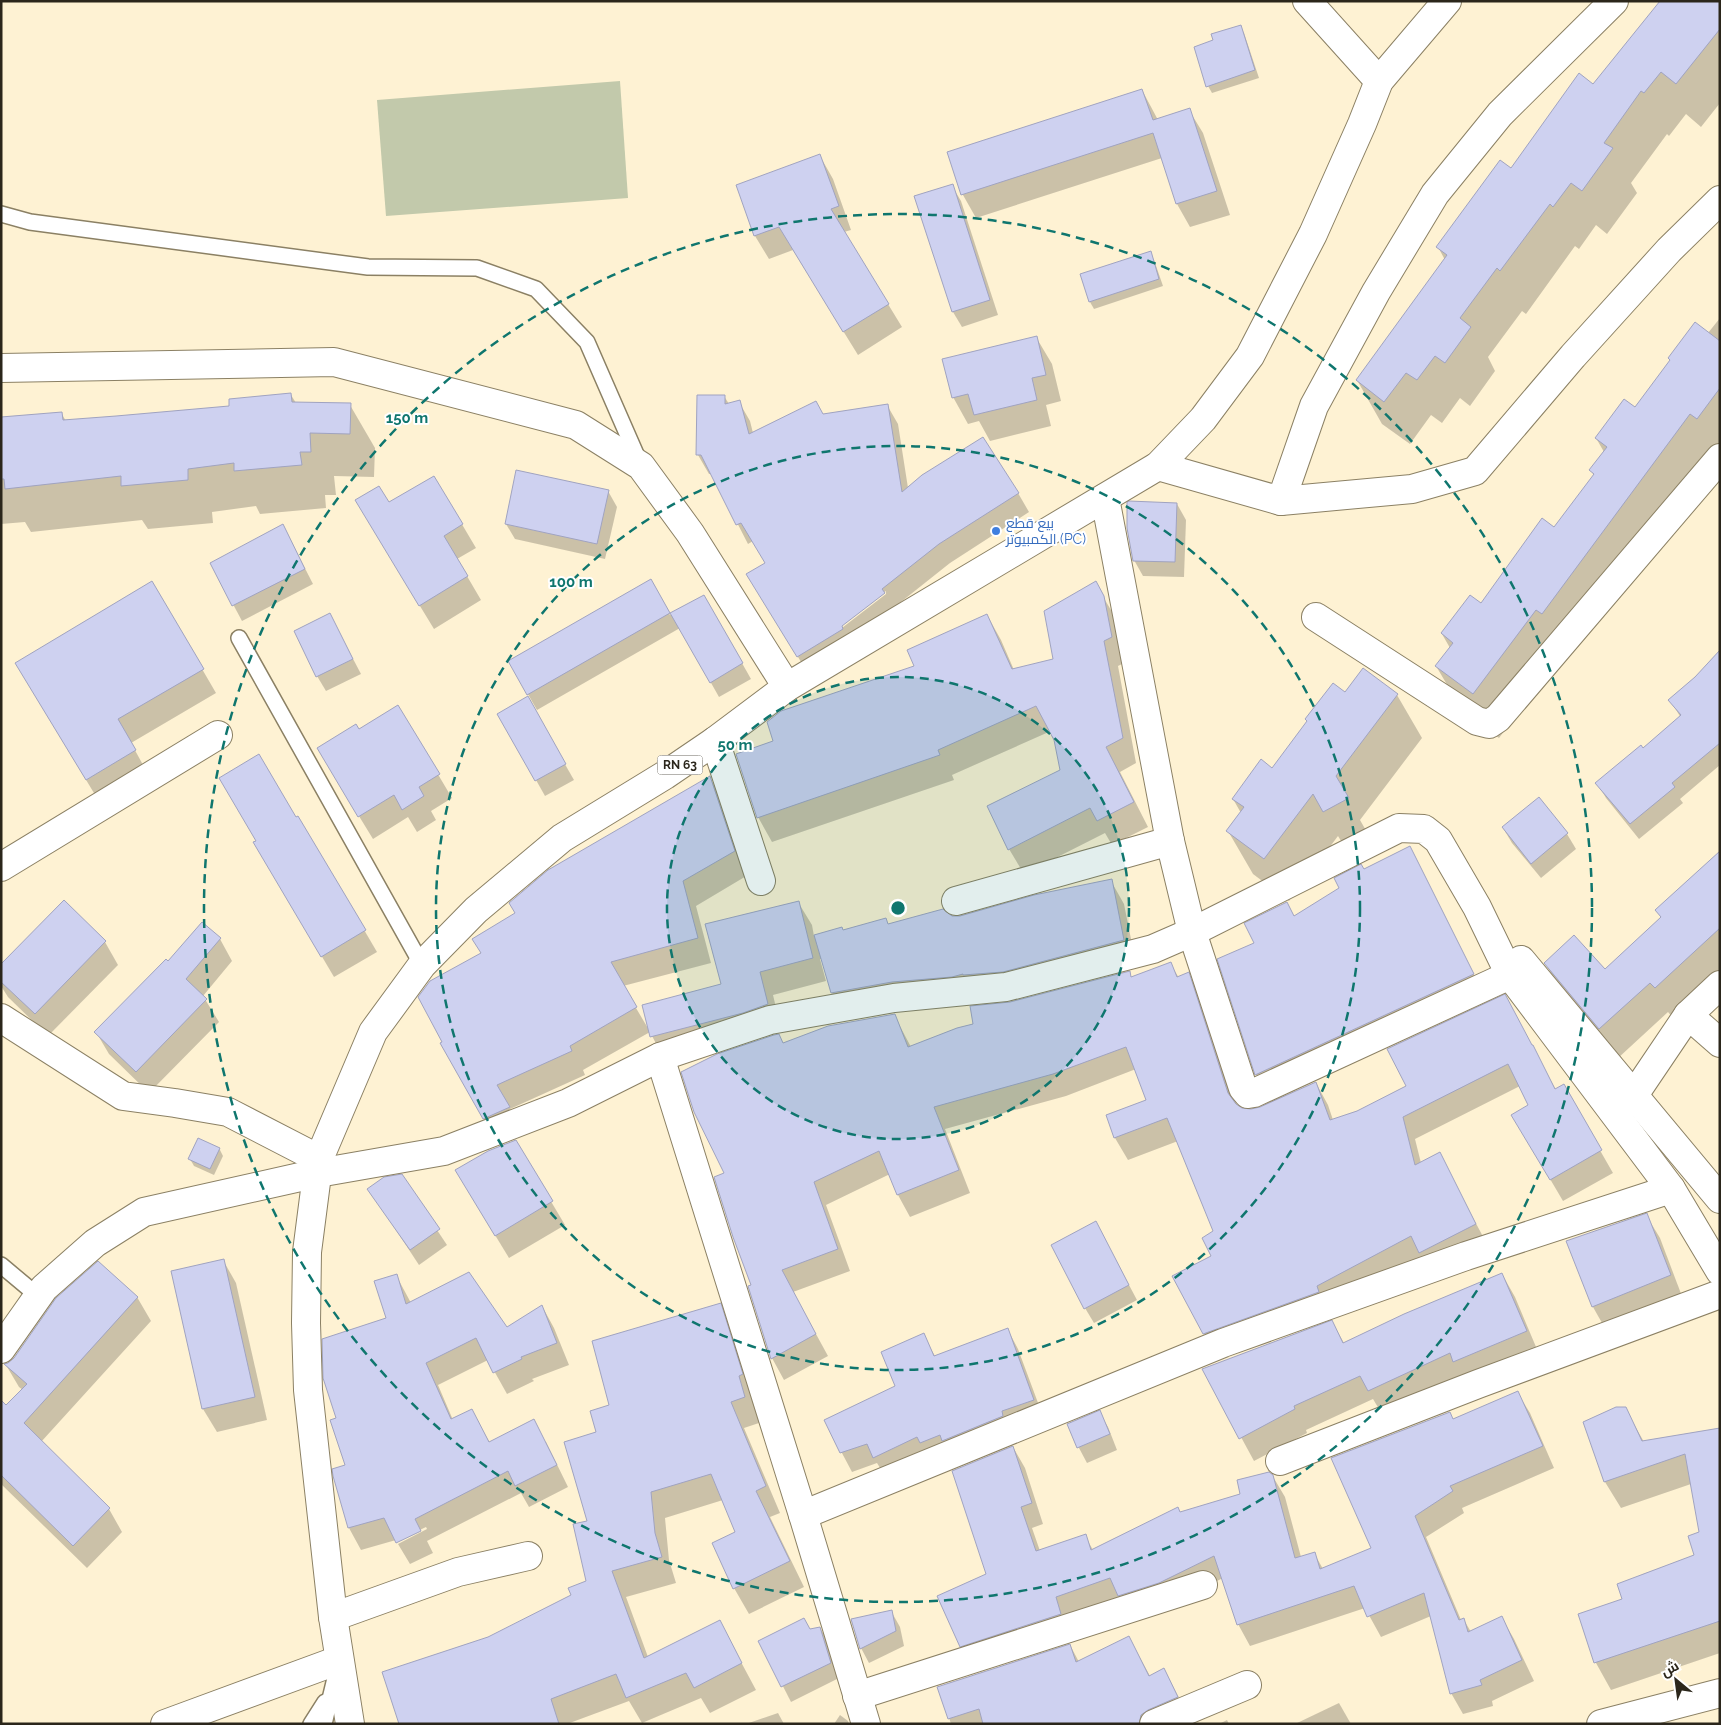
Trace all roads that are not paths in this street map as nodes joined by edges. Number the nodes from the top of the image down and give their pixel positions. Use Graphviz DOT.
graph roads {
  1 [pos="1307,1"];
  2 [pos="1447,1"];
  3 [pos="1614,1"];
  4 [pos="1379,81"];
  5 [pos="1720,200"];
  6 [pos="1,214"];
  7 [pos="1,368"];
  8 [pos="1720,458"];
  9 [pos="641,466"];
  10 [pos="1158,466"];
  11 [pos="1105,498"];
  12 [pos="1281,501"];
  13 [pos="1316,617"];
  14 [pos="239,638"];
  15 [pos="788,688"];
  16 [pos="218,734"];
  17 [pos="715,741"];
  18 [pos="1170,841"];
  19 [pos="1,867"];
  20 [pos="761,881"];
  21 [pos="956,901"];
  22 [pos="1477,907"];
  23 [pos="1192,932"];
  24 [pos="422,965"];
  25 [pos="1510,975"];
  26 [pos="1720,985"];
  27 [pos="1688,1015"];
  28 [pos="1,1018"];
  29 [pos="1720,1043"];
  30 [pos="660,1057"];
  31 [pos="1634,1095"];
  32 [pos="319,1166"];
  33 [pos="1671,1189"];
  34 [pos="1720,1198"];
  35 [pos="1,1265"];
  36 [pos="1720,1271"];
  37 [pos="1720,1294"];
  38 [pos="38,1296"];
  39 [pos="1,1349"];
  40 [pos="1280,1461"];
  41 [pos="803,1515"];
  42 [pos="528,1556"];
  43 [pos="1203,1585"];
  44 [pos="332,1617"];
  45 [pos="340,1660"];
  46 [pos="1247,1685"];
  47 [pos="332,1692"];
  48 [pos="1720,1693"];
  49 [pos="857,1696"];
  50 [pos="164,1724"];
  51 [pos="311,1724"];
  52 [pos="324,1724"];
  53 [pos="350,1724"];
  54 [pos="866,1724"];
  55 [pos="1154,1724"];
  56 [pos="1601,1724"];
  1 -- 4 [label="street"];
  2 -- 4 [label="street, RN 63"];
  3 -- 12 [label="street"];
  4 -- 10 [label="street, RN 63"];
  5 -- 12 [label="street"];
  6 -- 9 [label="lane"];
  7 -- 9 [label="street"];
  8 -- 13 [label="street"];
  9 -- 15 [label="street"];
  10 -- 11 [label="street, RN 63"];
  10 -- 12 [label="street"];
  11 -- 15 [label="street, RN 63"];
  11 -- 18 [label="street"];
  14 -- 24 [label="lane"];
  15 -- 17 [label="street, RN 63"];
  16 -- 19 [label="street"];
  17 -- 20 [label="street"];
  17 -- 24 [label="street, RN 63"];
  18 -- 21 [label="street"];
  18 -- 23 [label="street"];
  22 -- 23 [label="street"];
  22 -- 25 [label="street"];
  22 -- 31 [label="street"];
  23 -- 25 [label="street"];
  23 -- 30 [label="street"];
  24 -- 32 [label="street, RN 63"];
  25 -- 33 [label="street"];
  26 -- 27 [label="street"];
  27 -- 29 [label="street"];
  27 -- 31 [label="street"];
  28 -- 32 [label="street"];
  30 -- 32 [label="street"];
  30 -- 41 [label="street"];
  31 -- 34 [label="street"];
  32 -- 38 [label="street"];
  32 -- 44 [label="street, RN 63"];
  33 -- 36 [label="street"];
  33 -- 41 [label="street"];
  35 -- 38 [label="lane"];
  37 -- 40 [label="street"];
  38 -- 39 [label="street"];
  41 -- 49 [label="street"];
  42 -- 44 [label="street"];
  43 -- 49 [label="street"];
  44 -- 45 [label="street, RN 63"];
  45 -- 47 [label="lane"];
  45 -- 50 [label="street"];
  45 -- 53 [label="street, RN 63"];
  46 -- 55 [label="street"];
  47 -- 51 [label="lane"];
  47 -- 52 [label="lane"];
  48 -- 56 [label="street"];
  49 -- 54 [label="street"];
}
